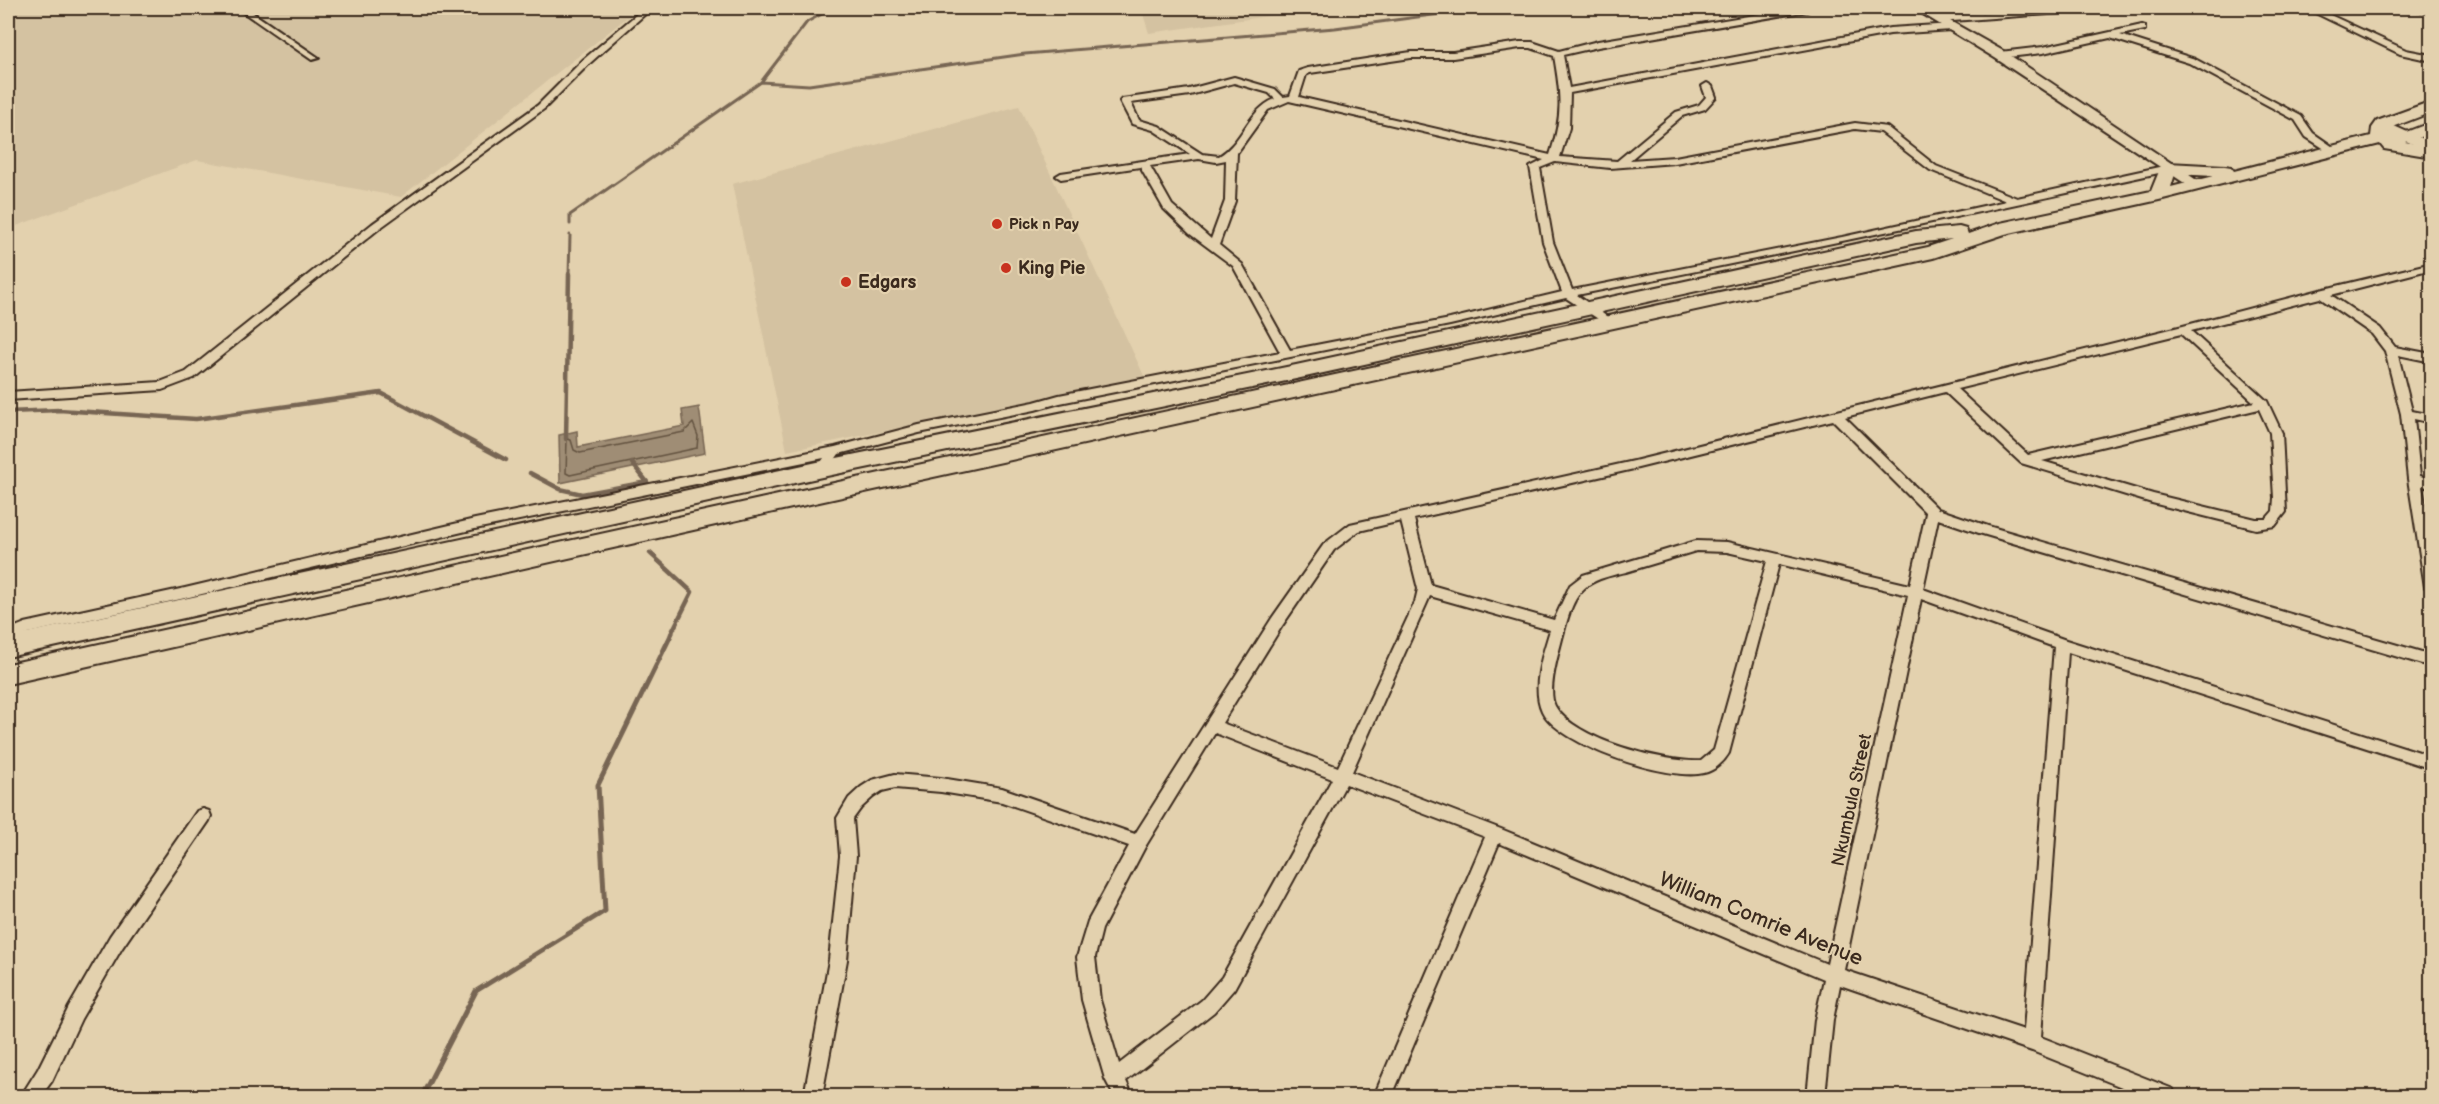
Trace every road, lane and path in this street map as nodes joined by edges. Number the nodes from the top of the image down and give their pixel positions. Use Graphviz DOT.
graph roads {
  1 [pos="241,8"];
  2 [pos="648,8"];
  3 [pos="1808,8"];
  4 [pos="1919,8"];
  5 [pos="2089,8"];
  6 [pos="2309,8"];
  7 [pos="2421,8"];
  8 [pos="2432,11"];
  9 [pos="1939,20"];
  10 [pos="1952,27"];
  11 [pos="2142,28"];
  12 [pos="2110,34"];
  13 [pos="1558,54"];
  14 [pos="2000,55"];
  15 [pos="315,58"];
  16 [pos="2432,58"];
  17 [pos="1707,86"];
  18 [pos="1565,92"];
  19 [pos="1294,98"];
  20 [pos="1280,99"];
  21 [pos="2432,106"];
  22 [pos="2432,130"];
  23 [pos="2376,136"];
  24 [pos="2409,137"];
  25 [pos="2432,140"];
  26 [pos="2334,151"];
  27 [pos="2432,151"];
  28 [pos="1232,153"];
  29 [pos="1198,156"];
  30 [pos="1554,159"];
  31 [pos="1144,165"];
  32 [pos="1619,165"];
  33 [pos="2168,168"];
  34 [pos="2251,172"];
  35 [pos="1061,176"];
  36 [pos="2197,185"];
  37 [pos="2159,195"];
  38 [pos="2018,202"];
  39 [pos="2000,229"];
  40 [pos="1213,247"];
  41 [pos="2432,266"];
  42 [pos="2320,293"];
  43 [pos="1568,294"];
  44 [pos="1587,309"];
  45 [pos="1609,323"];
  46 [pos="2183,330"];
  47 [pos="2391,350"];
  48 [pos="1287,354"];
  49 [pos="2432,358"];
  50 [pos="1947,387"];
  51 [pos="8,396"];
  52 [pos="2263,404"];
  53 [pos="2407,414"];
  54 [pos="1835,415"];
  55 [pos="2432,419"];
  56 [pos="835,451"];
  57 [pos="2025,460"];
  58 [pos="822,470"];
  59 [pos="2414,479"];
  60 [pos="2432,484"];
  61 [pos="1933,512"];
  62 [pos="1407,517"];
  63 [pos="1774,559"];
  64 [pos="2431,578"];
  65 [pos="1425,589"];
  66 [pos="1916,592"];
  67 [pos="1557,626"];
  68 [pos="8,636"];
  69 [pos="2061,644"];
  70 [pos="8,647"];
  71 [pos="2432,661"];
  72 [pos="8,674"];
  73 [pos="1213,726"];
  74 [pos="2432,763"];
  75 [pos="1342,776"];
  76 [pos="203,816"];
  77 [pos="1495,834"];
  78 [pos="1139,842"];
  79 [pos="1835,975"];
  80 [pos="2032,1042"];
  81 [pos="1114,1079"];
  82 [pos="30,1096"];
  83 [pos="813,1096"];
  84 [pos="1124,1096"];
  85 [pos="1383,1096"];
  86 [pos="1816,1096"];
  87 [pos="2166,1096"];
  1 -- 15 [label="street"];
  2 -- 51 [label="street"];
  3 -- 13 [label="street"];
  4 -- 9 [label="street"];
  5 -- 9 [label="street"];
  6 -- 16 [label="street"];
  7 -- 8 [label="street"];
  9 -- 10 [label="street"];
  10 -- 14 [label="street"];
  10 -- 18 [label="street"];
  11 -- 12 [label="street"];
  12 -- 14 [label="street"];
  12 -- 26 [label="street"];
  13 -- 18 [label="street"];
  13 -- 19 [label="street"];
  14 -- 33 [label="street"];
  17 -- 32 [label="street"];
  18 -- 30 [label="street"];
  19 -- 20 [label="street"];
  19 -- 30 [label="street"];
  20 -- 28 [label="street"];
  20 -- 29 [label="street"];
  21 -- 23 [label="highway"];
  22 -- 24 [label="highway"];
  22 -- 25 [label="highway"];
  23 -- 24 [label="highway"];
  23 -- 26 [label="highway"];
  23 -- 27 [label="highway"];
  24 -- 27 [label="street"];
  26 -- 34 [label="highway"];
  28 -- 29 [label="street"];
  28 -- 40 [label="street"];
  29 -- 31 [label="street"];
  30 -- 32 [label="street"];
  30 -- 43 [label="street"];
  31 -- 35 [label="street"];
  31 -- 40 [label="street"];
  32 -- 38 [label="street"];
  33 -- 34 [label="highway"];
  33 -- 36 [label="street"];
  33 -- 37 [label="highway"];
  33 -- 38 [label="street"];
  34 -- 36 [label="highway"];
  36 -- 37 [label="highway"];
  37 -- 39 [label="highway"];
  38 -- 43 [label="street"];
  39 -- 44 [label="highway"];
  39 -- 45 [label="highway"];
  40 -- 48 [label="street"];
  41 -- 42 [label="street"];
  42 -- 46 [label="street"];
  42 -- 47 [label="street"];
  43 -- 44 [label="street"];
  43 -- 48 [label="street"];
  44 -- 45 [label="street"];
  44 -- 58 [label="highway"];
  45 -- 72 [label="highway"];
  46 -- 50 [label="street"];
  46 -- 52 [label="street"];
  47 -- 49 [label="street"];
  47 -- 53 [label="street"];
  48 -- 56 [label="street"];
  50 -- 54 [label="street"];
  50 -- 57 [label="street"];
  52 -- 57 [label="street"];
  52 -- 57 [label="street"];
  53 -- 55 [label="street"];
  53 -- 59 [label="street"];
  54 -- 61 [label="street"];
  54 -- 62 [label="street"];
  56 -- 58 [label="street"];
  56 -- 68 [label="street"];
  58 -- 70 [label="highway"];
  59 -- 60 [label="street"];
  59 -- 64 [label="street"];
  61 -- 66 [label="street, Nkumbula Street"];
  61 -- 71 [label="street"];
  62 -- 65 [label="street"];
  62 -- 73 [label="street"];
  63 -- 66 [label="street"];
  63 -- 67 [label="street"];
  63 -- 67 [label="street"];
  65 -- 67 [label="street"];
  65 -- 75 [label="street"];
  66 -- 69 [label="street"];
  66 -- 79 [label="street, Nkumbula Street"];
  69 -- 74 [label="street"];
  69 -- 80 [label="street"];
  73 -- 75 [label="street, William Comrie Avenue"];
  73 -- 78 [label="street"];
  75 -- 77 [label="street, William Comrie Avenue"];
  75 -- 81 [label="street"];
  76 -- 82 [label="street"];
  77 -- 79 [label="street, William Comrie Avenue"];
  77 -- 85 [label="street"];
  78 -- 81 [label="street"];
  78 -- 83 [label="street"];
  79 -- 80 [label="street, William Comrie Avenue"];
  79 -- 86 [label="street, Nkumbula Street"];
  80 -- 87 [label="street, William Comrie Avenue"];
  81 -- 84 [label="street"];
}
